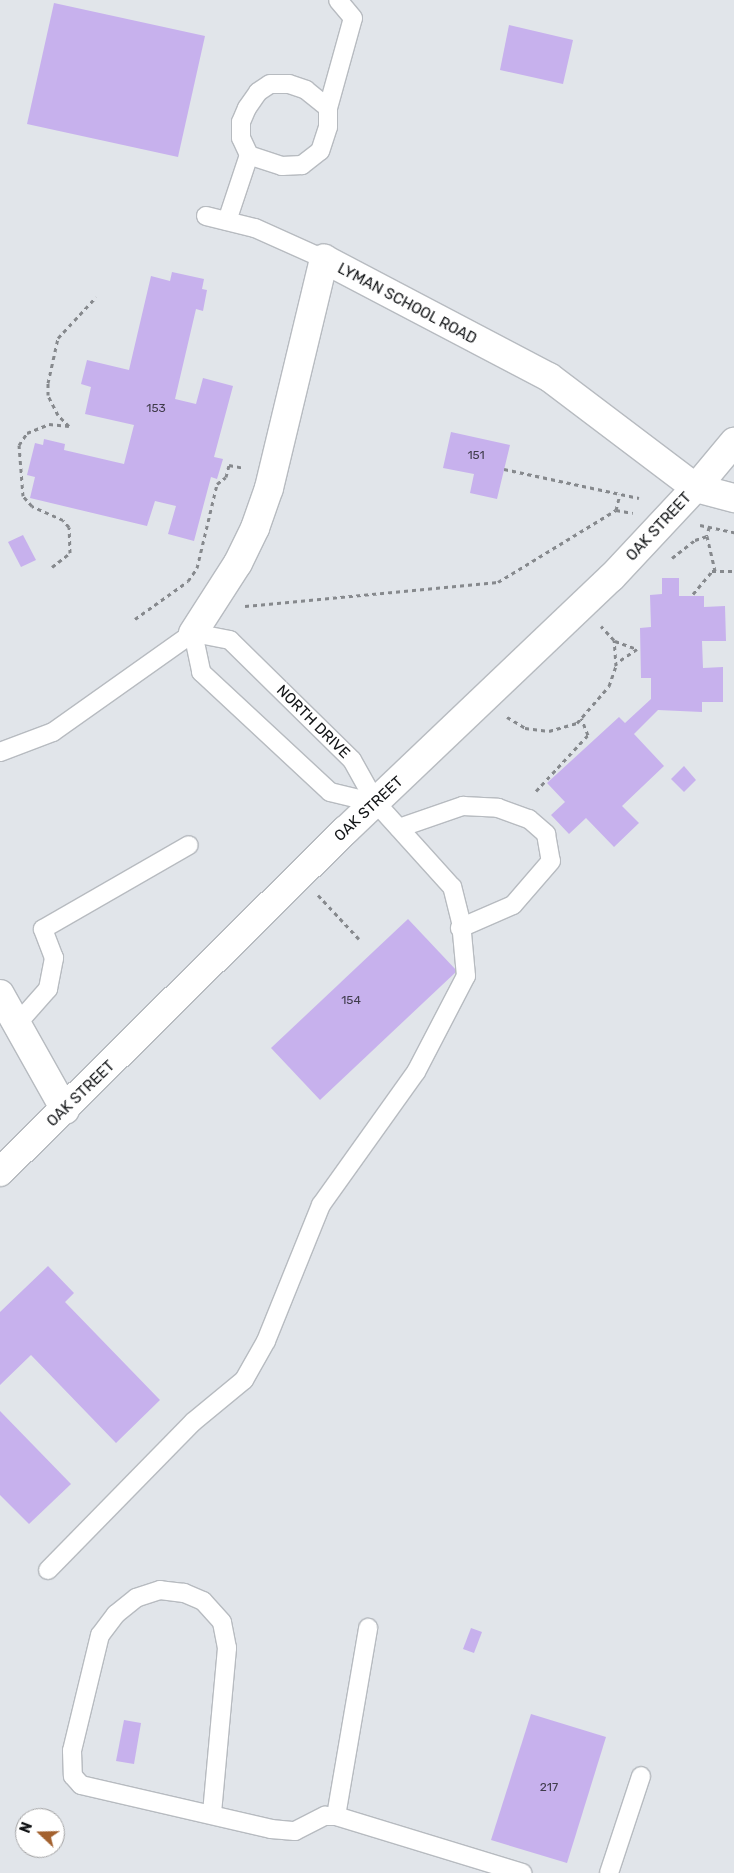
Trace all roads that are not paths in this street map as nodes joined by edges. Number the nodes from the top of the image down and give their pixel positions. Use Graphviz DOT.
graph roads {
  1 [pos="338,0"];
  2 [pos="328,108"];
  3 [pos="249,155"];
  4 [pos="206,216"];
  5 [pos="227,221"];
  6 [pos="324,259"];
  7 [pos="734,442"];
  8 [pos="696,488"];
  9 [pos="734,498"];
  10 [pos="193,633"];
  11 [pos="0,752"];
  12 [pos="376,803"];
  13 [pos="398,828"];
  14 [pos="189,845"];
  15 [pos="460,928"];
  16 [pos="0,994"];
  17 [pos="17,1024"];
  18 [pos="65,1110"];
  19 [pos="0,1172"];
  20 [pos="48,1570"];
  21 [pos="368,1628"];
  22 [pos="641,1776"];
  23 [pos="212,1813"];
  24 [pos="336,1816"];
  25 [pos="522,1873"];
  26 [pos="609,1873"];
  1 -- 2 [label="lane"];
  2 -- 3 [label="lane"];
  2 -- 3 [label="lane"];
  3 -- 5 [label="lane"];
  4 -- 5 [label="lane"];
  5 -- 6 [label="lane"];
  6 -- 8 [label="street, LYMAN SCHOOL ROAD"];
  6 -- 10 [label="street, LYMAN SCHOOL ROAD"];
  7 -- 8 [label="street, OAK STREET"];
  8 -- 9 [label="street"];
  8 -- 12 [label="street, OAK STREET"];
  10 -- 11 [label="lane"];
  10 -- 12 [label="lane, NORTH DRIVE"];
  10 -- 12 [label="lane"];
  12 -- 13 [label="lane, NORTH DRIVE"];
  12 -- 18 [label="street, OAK STREET"];
  13 -- 15 [label="lane, NORTH DRIVE"];
  13 -- 15 [label="lane"];
  14 -- 17 [label="lane"];
  15 -- 20 [label="lane, NORTH DRIVE"];
  16 -- 17 [label="street"];
  17 -- 18 [label="street"];
  18 -- 19 [label="street, OAK STREET"];
  21 -- 24 [label="lane"];
  22 -- 26 [label="lane"];
  23 -- 23 [label="lane"];
  23 -- 24 [label="lane"];
  24 -- 25 [label="lane"];
}
